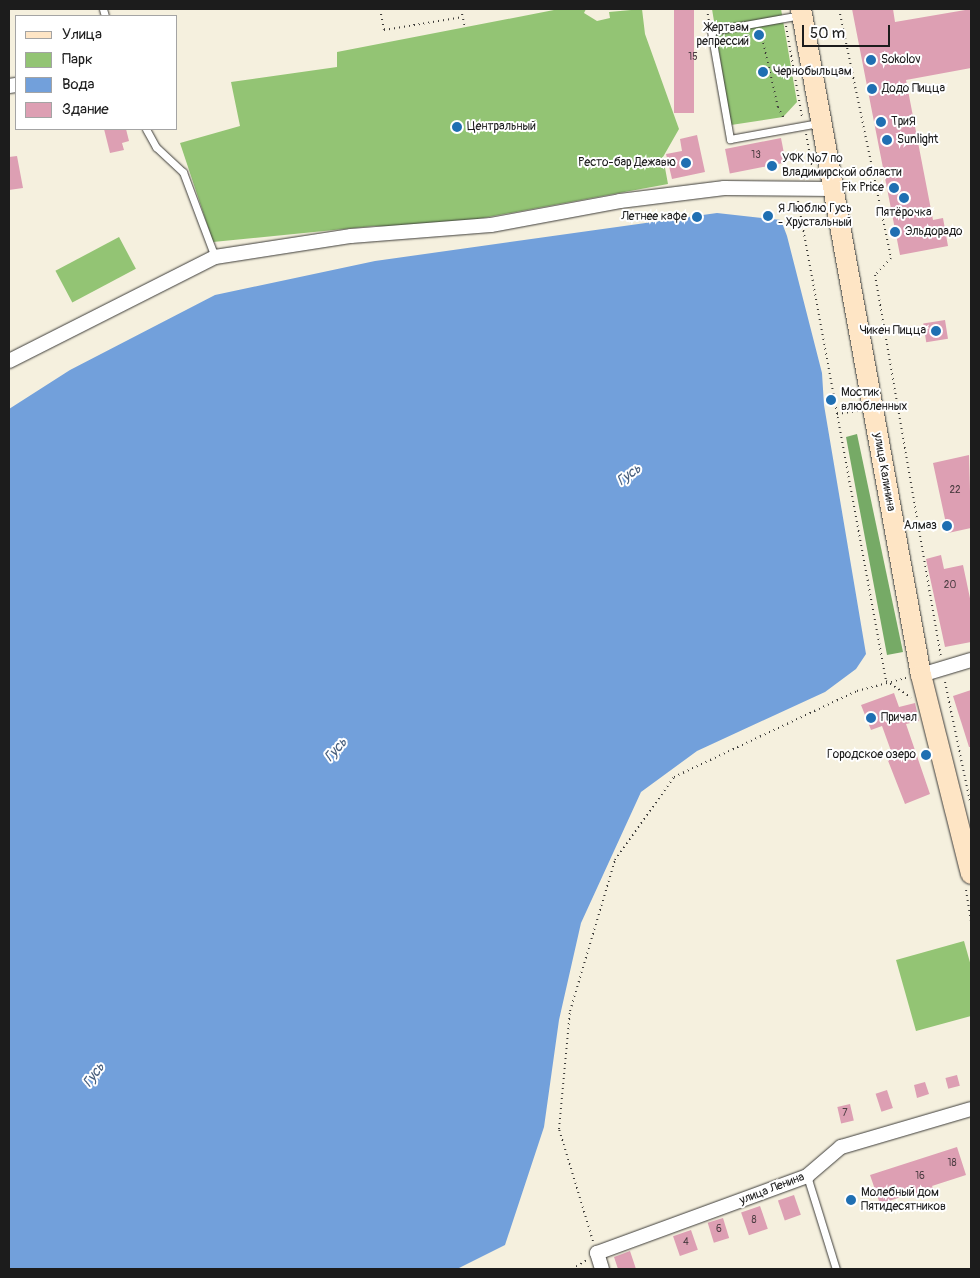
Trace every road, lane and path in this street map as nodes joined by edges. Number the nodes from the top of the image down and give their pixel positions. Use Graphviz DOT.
graph roads {
  1 [pos="380,9"];
  2 [pos="461,9"];
  3 [pos="707,9"];
  4 [pos="839,9"];
  5 [pos="796,14"];
  6 [pos="463,17"];
  7 [pos="758,23"];
  8 [pos="465,28"];
  9 [pos="711,31"];
  10 [pos="813,124"];
  11 [pos="788,128"];
  12 [pos="147,130"];
  13 [pos="796,188"];
  14 [pos="825,189"];
  15 [pos="215,257"];
  16 [pos="9,361"];
  17 [pos="971,660"];
  18 [pos="943,669"];
  19 [pos="921,675"];
  20 [pos="886,681"];
  21 [pos="971,807"];
  22 [pos="967,839"];
  23 [pos="971,874"];
  24 [pos="971,1109"];
  25 [pos="808,1176"];
  26 [pos="597,1253"];
  27 [pos="572,1269"];
  28 [pos="602,1269"];
  29 [pos="836,1269"];
  1 -- 6 [label="path"];
  2 -- 6 [label="path"];
  3 -- 9 [label="path"];
  4 -- 18 [label="path"];
  5 -- 7 [label="lane"];
  5 -- 10 [label="main road, улица Калинина"];
  5 -- 10 [label="path"];
  6 -- 8 [label="path"];
  7 -- 9 [label="lane"];
  7 -- 11 [label="path"];
  9 -- 11 [label="lane"];
  10 -- 11 [label="lane"];
  10 -- 14 [label="main road, улица Калинина"];
  10 -- 14 [label="path"];
  12 -- 15 [label="lane"];
  13 -- 14 [label="street"];
  13 -- 15 [label="street"];
  13 -- 20 [label="path"];
  14 -- 19 [label="main road, улица Калинина"];
  15 -- 16 [label="street"];
  17 -- 18 [label="street"];
  18 -- 19 [label="street"];
  18 -- 21 [label="path"];
  19 -- 20 [label="path"];
  19 -- 22 [label="main road, улица Калинина"];
  20 -- 26 [label="path"];
  22 -- 23 [label="main road, улица Калинина"];
  24 -- 25 [label="street, улица Ленина"];
  25 -- 26 [label="street, улица Ленина"];
  25 -- 29 [label="lane"];
  26 -- 27 [label="path"];
  26 -- 28 [label="street"];
}
